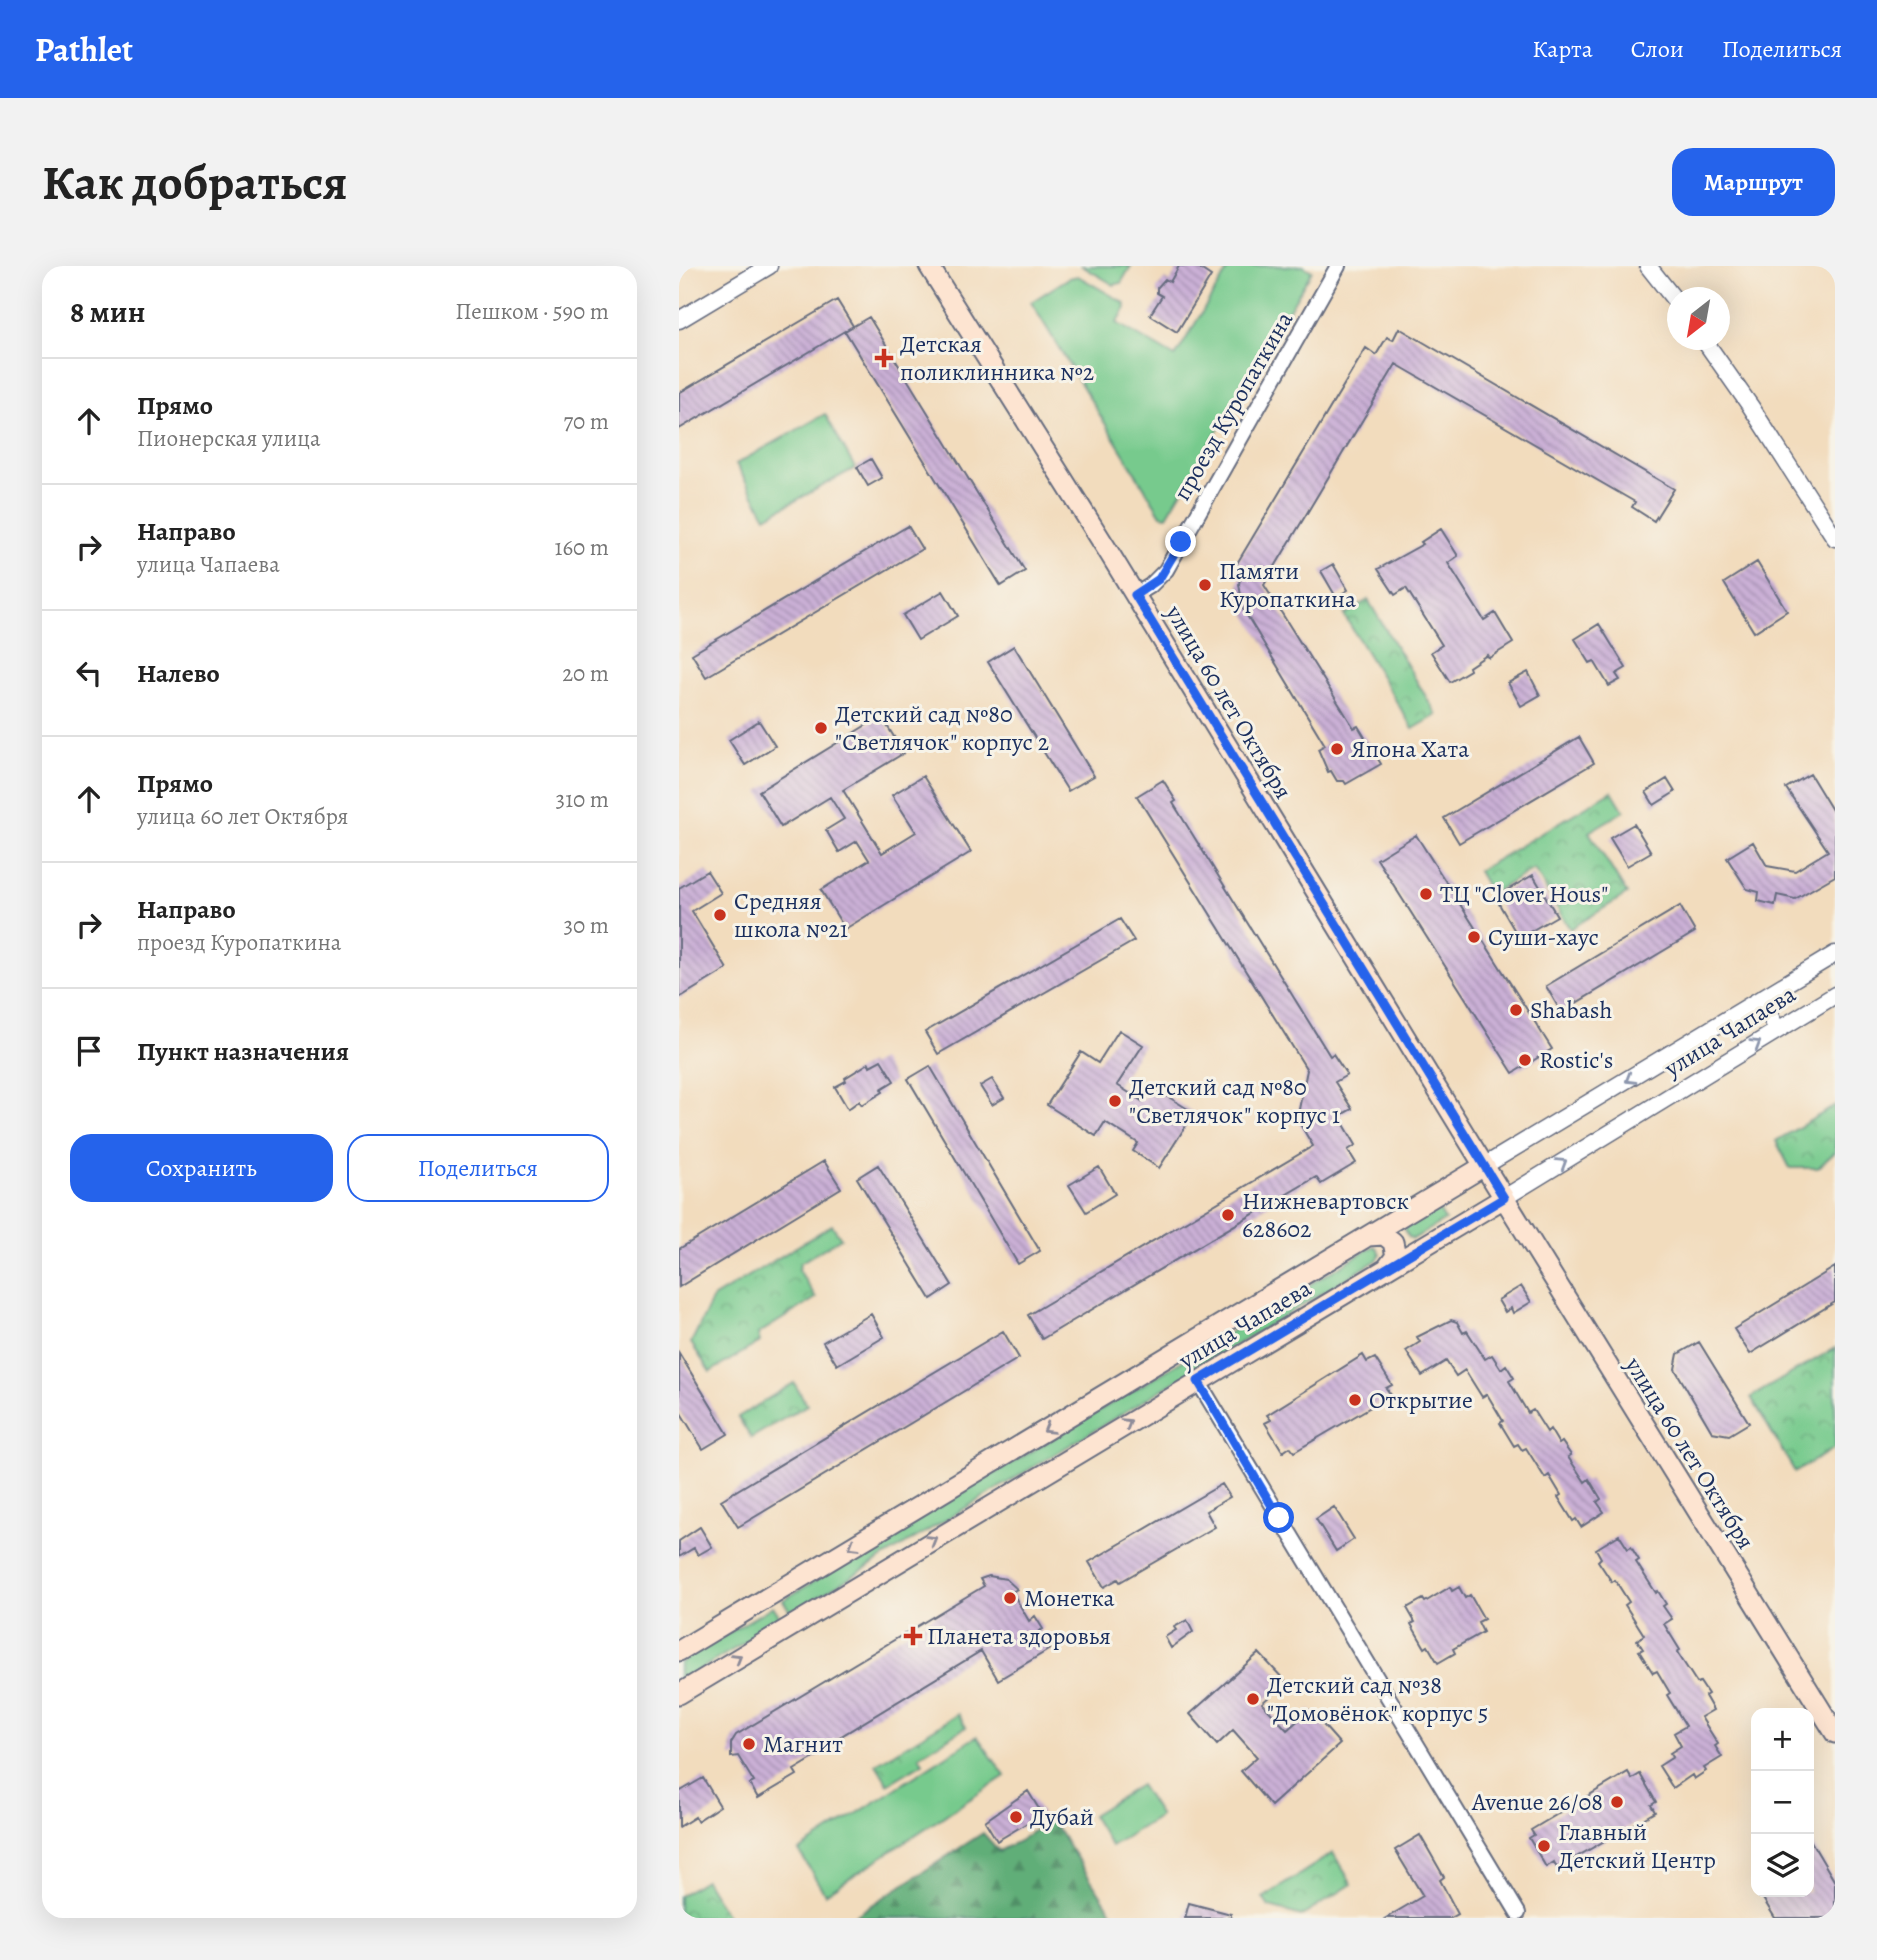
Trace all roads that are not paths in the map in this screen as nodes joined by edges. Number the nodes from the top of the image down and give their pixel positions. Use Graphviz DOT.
graph roads {
  1 [pos="769,266"];
  2 [pos="929,266"];
  3 [pos="1338,266"];
  4 [pos="1648,266"];
  5 [pos="1667,290"];
  6 [pos="679,320"];
  7 [pos="1711,350"];
  8 [pos="1835,538"];
  9 [pos="1135,595"];
  10 [pos="1835,954"];
  11 [pos="1835,995"];
  12 [pos="1761,1001"];
  13 [pos="1778,1030"];
  14 [pos="1484,1166"];
  15 [pos="1504,1198"];
  16 [pos="1368,1236"];
  17 [pos="1387,1268"];
  18 [pos="1198,1381"];
  19 [pos="679,1651"];
  20 [pos="679,1694"];
  21 [pos="1835,1733"];
  22 [pos="1518,1913"];
  1 -- 6 [label="street"];
  2 -- 9 [label="main road, улица 60 лет Октября"];
  3 -- 9 [label="street, проезд Куропаткина"];
  4 -- 5 [label="street"];
  7 -- 8 [label="street"];
  9 -- 14 [label="main road, улица 60 лет Октября"];
  10 -- 12 [label="street, улица Чапаева"];
  11 -- 13 [label="street, улица Чапаева"];
  12 -- 13 [label="street"];
  12 -- 14 [label="street, улица Чапаева, one-way"];
  15 -- 13 [label="street, улица Чапаева, one-way"];
  14 -- 15 [label="main road, улица 60 лет Октября"];
  14 -- 16 [label="main road, улица Чапаева"];
  15 -- 17 [label="main road, улица Чапаева"];
  15 -- 21 [label="main road, улица 60 лет Октября"];
  16 -- 17 [label="main road"];
  16 -- 19 [label="main road, улица Чапаева, one-way"];
  17 -- 18 [label="main road, улица Чапаева"];
  20 -- 18 [label="main road, улица Чапаева, one-way"];
  18 -- 22 [label="street"];
}
